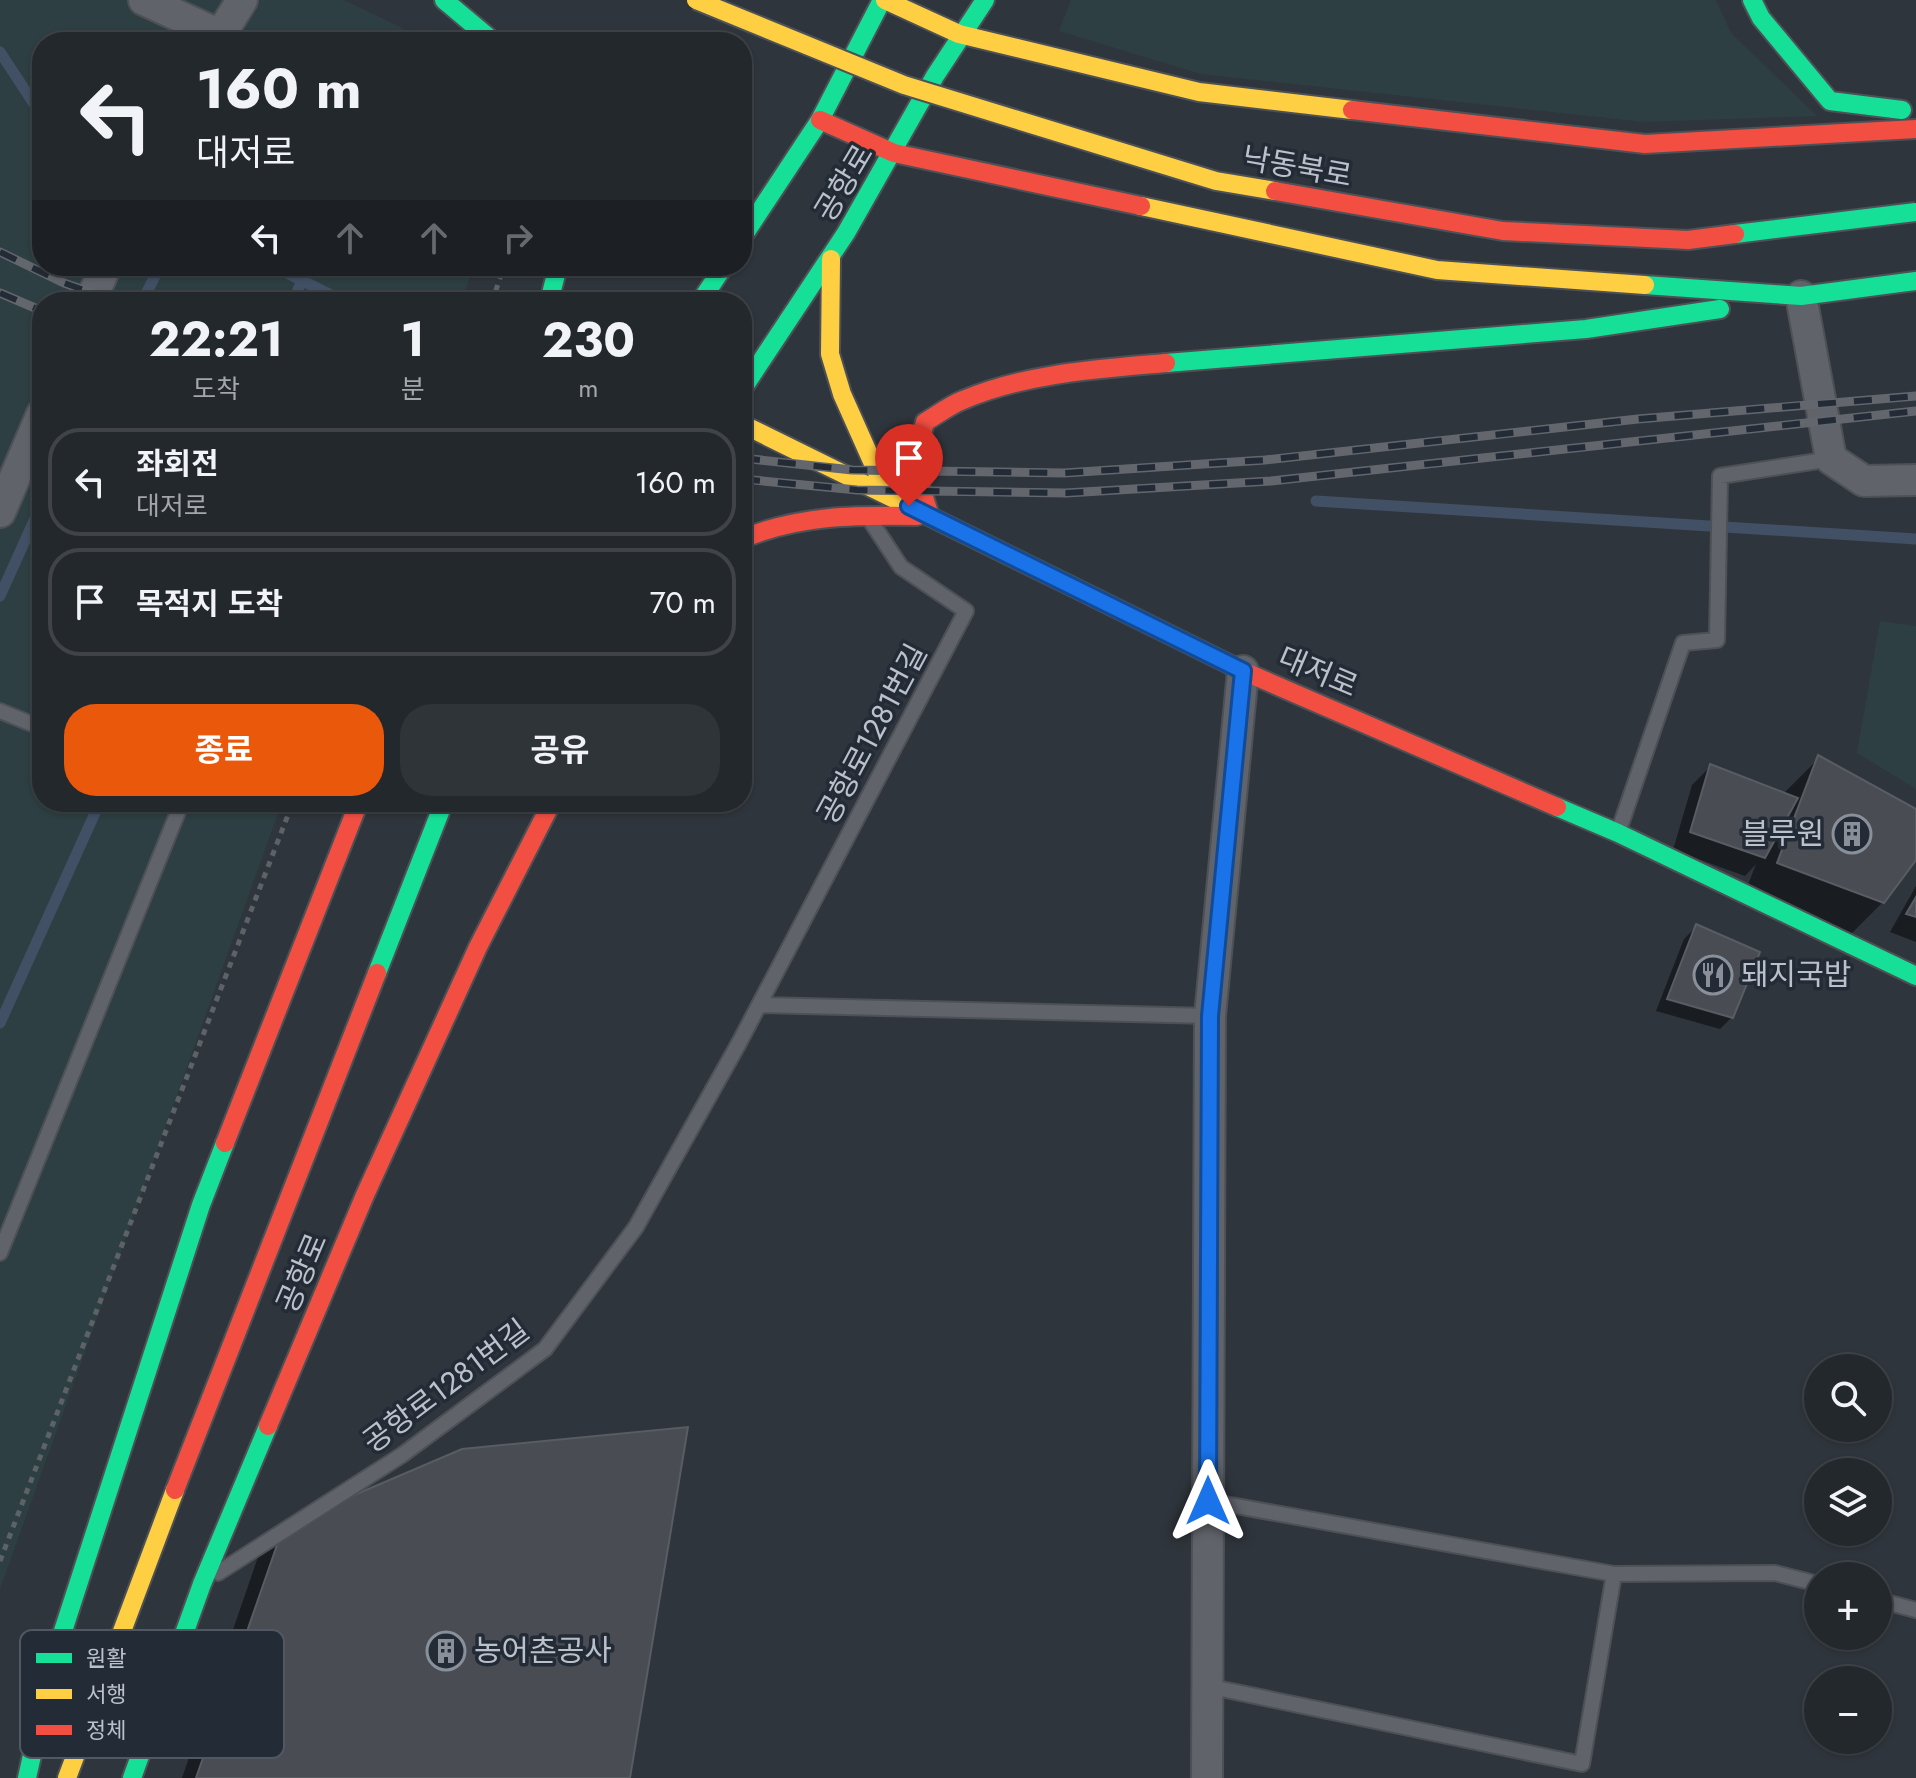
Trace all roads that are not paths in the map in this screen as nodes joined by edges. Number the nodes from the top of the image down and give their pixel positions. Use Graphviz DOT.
graph roads {
  1 [pos="144,0"];
  2 [pos="242,0"];
  3 [pos="444,0"];
  4 [pos="696,0"];
  5 [pos="883,0"];
  6 [pos="985,0"];
  7 [pos="1752,0"];
  8 [pos="205,32"];
  9 [pos="222,32"];
  10 [pos="482,32"];
  11 [pos="959,34"];
  12 [pos="1916,111"];
  13 [pos="820,120"];
  14 [pos="1916,129"];
  15 [pos="894,153"];
  16 [pos="1916,212"];
  17 [pos="752,223"];
  18 [pos="831,259"];
  19 [pos="1916,281"];
  20 [pos="1801,296"];
  21 [pos="752,374"];
  22 [pos="752,429"];
  23 [pos="32,437"];
  24 [pos="1831,459"];
  25 [pos="1916,480"];
  26 [pos="887,495"];
  27 [pos="0,512"];
  28 [pos="868,515"];
  29 [pos="930,516"];
  30 [pos="752,534"];
  31 [pos="1243,671"];
  32 [pos="0,711"];
  33 [pos="32,724"];
  34 [pos="178,812"];
  35 [pos="355,812"];
  36 [pos="440,812"];
  37 [pos="547,812"];
  38 [pos="1618,833"];
  39 [pos="1916,976"];
  40 [pos="759,1005"];
  41 [pos="1210,1016"];
  42 [pos="0,1253"];
  43 [pos="1208,1501"];
  44 [pos="1614,1574"];
  45 [pos="1804,1580"];
  46 [pos="202,1584"];
  47 [pos="1892,1604"];
  48 [pos="1916,1610"];
  49 [pos="63,1630"];
  50 [pos="122,1630"];
  51 [pos="185,1630"];
  52 [pos="1207,1686"];
  53 [pos="31,1758"];
  54 [pos="74,1758"];
  55 [pos="139,1758"];
  56 [pos="1580,1771"];
  57 [pos="27,1778"];
  58 [pos="67,1778"];
  59 [pos="132,1778"];
  60 [pos="1207,1778"];
  1 -- 8 [label="street"];
  2 -- 9 [label="street"];
  3 -- 10 [label="main road"];
  4 -- 16 [label="main road, 낙동북로, bridge"];
  5 -- 11 [label="main road"];
  5 -- 13 [label="main road, 공항로"];
  6 -- 11 [label="main road, 공항로"];
  7 -- 12 [label="main road"];
  11 -- 14 [label="main road"];
  11 -- 15 [label="main road, 공항로"];
  13 -- 15 [label="main road"];
  13 -- 17 [label="main road, 공항로"];
  15 -- 18 [label="main road, 공항로"];
  15 -- 20 [label="main road"];
  18 -- 21 [label="main road, 공항로"];
  18 -- 26 [label="main road"];
  19 -- 20 [label="main road"];
  20 -- 24 [label="street"];
  20 -- 29 [label="main road"];
  22 -- 26 [label="main road, 대저로"];
  23 -- 27 [label="street"];
  24 -- 25 [label="street"];
  24 -- 38 [label="lane"];
  26 -- 29 [label="main road, 대저로"];
  28 -- 29 [label="main road"];
  28 -- 30 [label="main road"];
  28 -- 40 [label="lane, 공항로1281번길"];
  29 -- 31 [label="main road, 대저로"];
  31 -- 38 [label="main road, 대저로"];
  31 -- 41 [label="street"];
  32 -- 33 [label="lane"];
  34 -- 42 [label="lane"];
  35 -- 49 [label="main road"];
  36 -- 50 [label="main road, 공항로"];
  37 -- 46 [label="main road, 공항로"];
  38 -- 39 [label="main road, 대저로"];
  40 -- 41 [label="lane"];
  40 -- 46 [label="lane, 공항로1281번길"];
  41 -- 43 [label="street"];
  43 -- 44 [label="lane"];
  43 -- 52 [label="street"];
  44 -- 45 [label="lane"];
  44 -- 56 [label="lane"];
  46 -- 51 [label="main road, 공항로"];
  47 -- 48 [label="lane"];
  52 -- 56 [label="lane"];
  52 -- 60 [label="street"];
  53 -- 57 [label="main road"];
  54 -- 58 [label="main road, 공항로"];
  55 -- 59 [label="main road, 공항로"];
}
